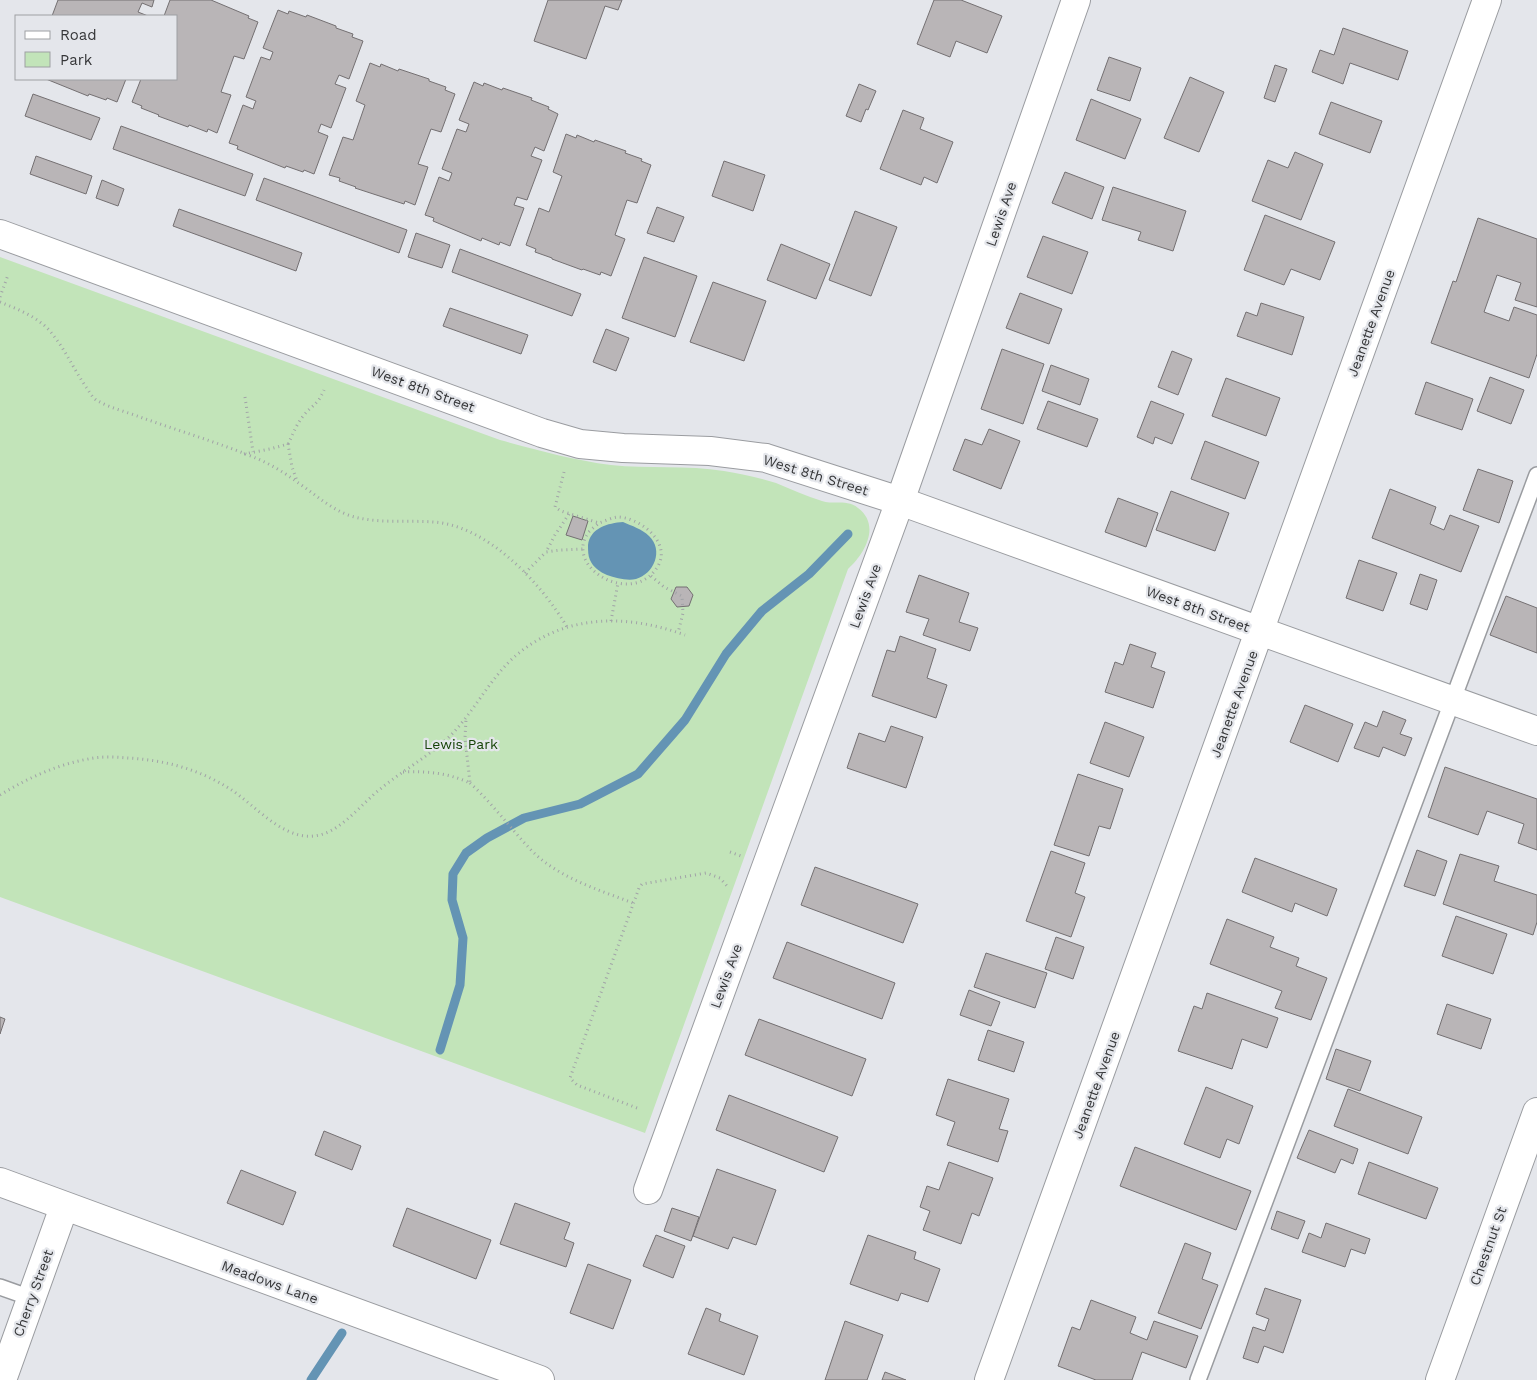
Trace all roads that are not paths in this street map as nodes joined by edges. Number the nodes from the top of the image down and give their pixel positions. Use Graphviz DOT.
graph roads {
  1 [pos="1076,0"];
  2 [pos="1487,0"];
  3 [pos="0,234"];
  4 [pos="1537,475"];
  5 [pos="900,500"];
  6 [pos="1260,632"];
  7 [pos="1452,701"];
  8 [pos="1537,732"];
  9 [pos="1537,1112"];
  10 [pos="0,1182"];
  11 [pos="648,1190"];
  12 [pos="64,1206"];
  13 [pos="0,1286"];
  14 [pos="31,1298"];
  15 [pos="2,1380"];
  16 [pos="540,1380"];
  17 [pos="989,1380"];
  18 [pos="1198,1380"];
  19 [pos="1440,1380"];
  1 -- 5 [label="street, Lewis Ave"];
  2 -- 6 [label="street, Jeanette Avenue"];
  3 -- 5 [label="street, West 8th Street"];
  4 -- 7 [label="lane"];
  5 -- 6 [label="street, West 8th Street"];
  5 -- 11 [label="street, Lewis Ave"];
  6 -- 7 [label="street, West 8th Street"];
  6 -- 17 [label="street, Jeanette Avenue"];
  7 -- 8 [label="street, West 8th Street"];
  7 -- 18 [label="lane"];
  9 -- 19 [label="street, Chestnut St"];
  10 -- 12 [label="street, Meadows Lane"];
  12 -- 14 [label="street, Cherry Street"];
  12 -- 16 [label="street, Meadows Lane"];
  13 -- 14 [label="lane"];
  14 -- 15 [label="street, Cherry Street"];
}
